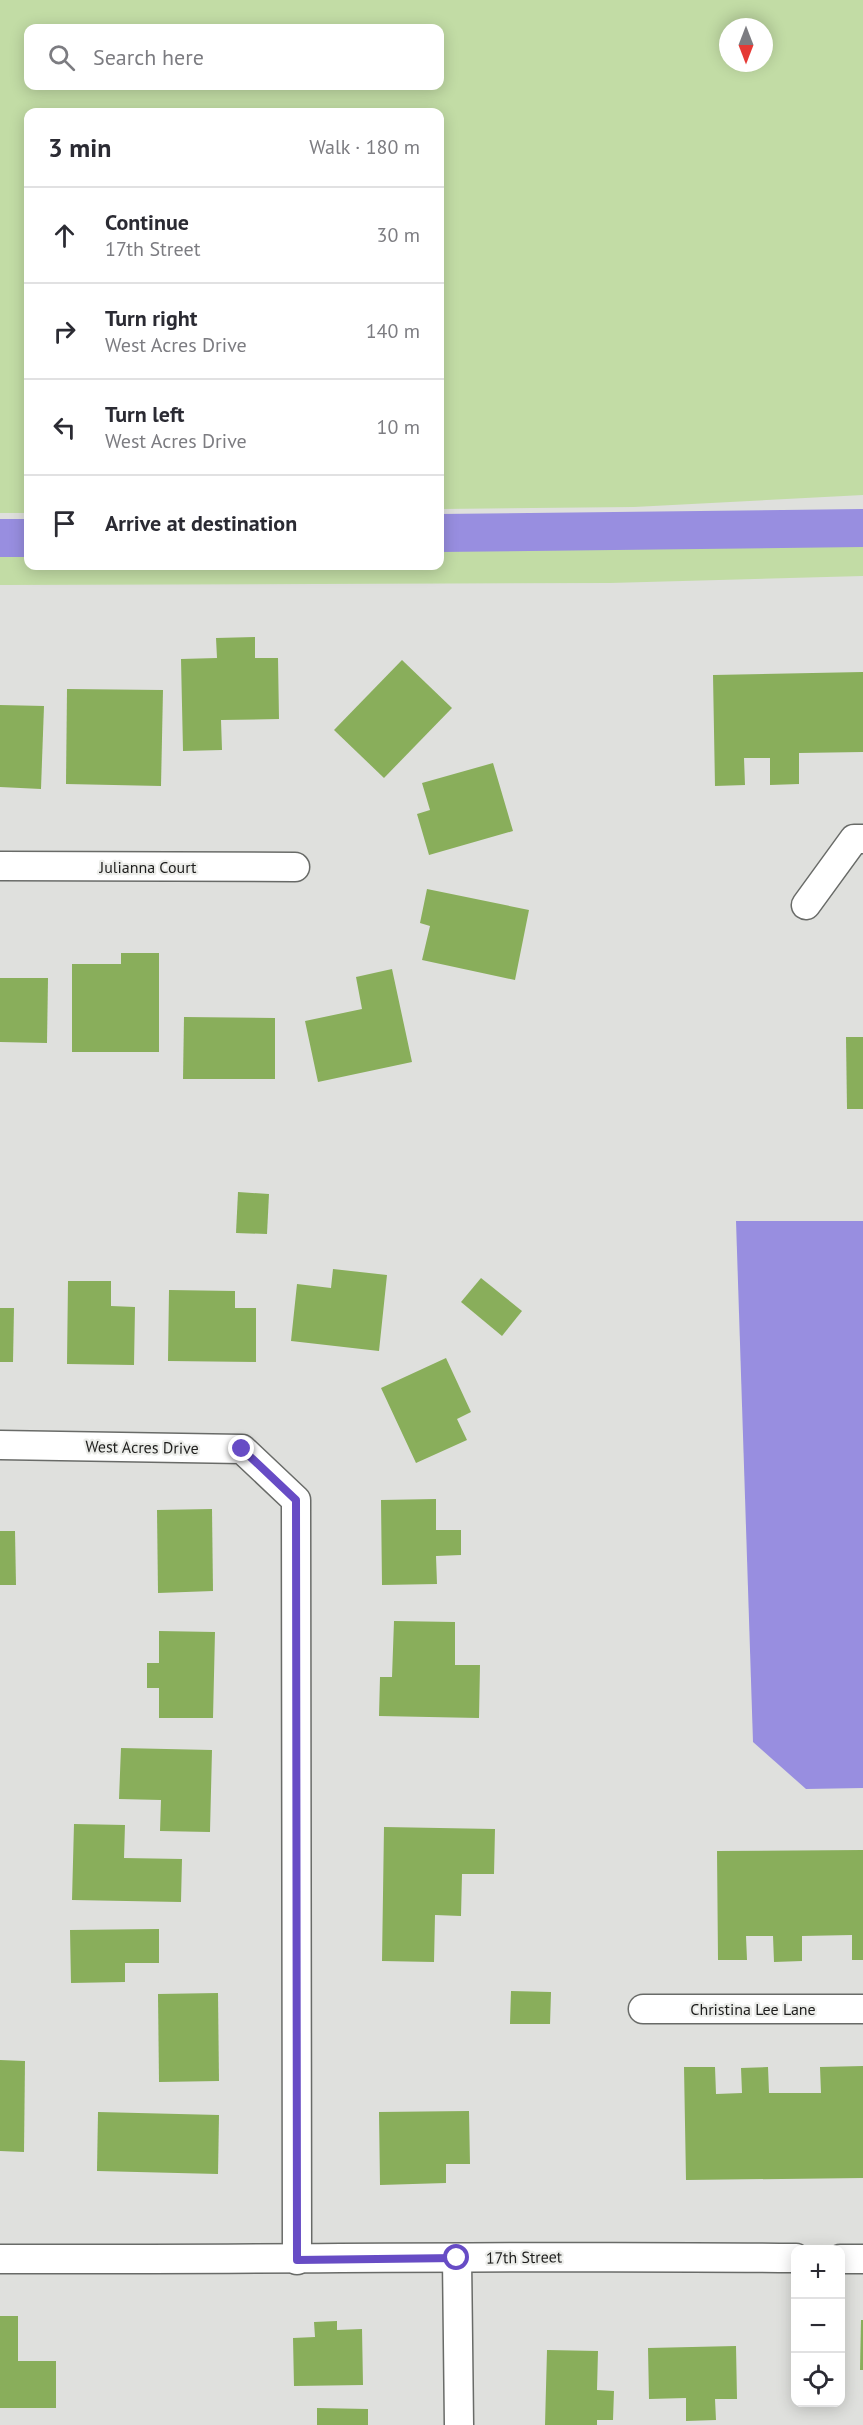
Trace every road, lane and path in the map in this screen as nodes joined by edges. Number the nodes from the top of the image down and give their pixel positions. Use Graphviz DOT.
graph roads {
  1 [pos="863,839"];
  2 [pos="0,866"];
  3 [pos="295,867"];
  4 [pos="806,904"];
  5 [pos="0,1445"];
  6 [pos="643,2009"];
  7 [pos="863,2009"];
  8 [pos="457,2258"];
  9 [pos="791,2258"];
  10 [pos="0,2259"];
  11 [pos="845,2259"];
  12 [pos="863,2259"];
  13 [pos="297,2260"];
  14 [pos="459,2425"];
  1 -- 4 [label="street"];
  2 -- 3 [label="street, Julianna Court"];
  5 -- 13 [label="street, West Acres Drive"];
  6 -- 7 [label="street, Christina Lee Lane"];
  8 -- 9 [label="street, 17th Street"];
  8 -- 13 [label="street, 17th Street"];
  8 -- 14 [label="street"];
  10 -- 13 [label="street, 17th Street"];
  11 -- 12 [label="street"];
}
